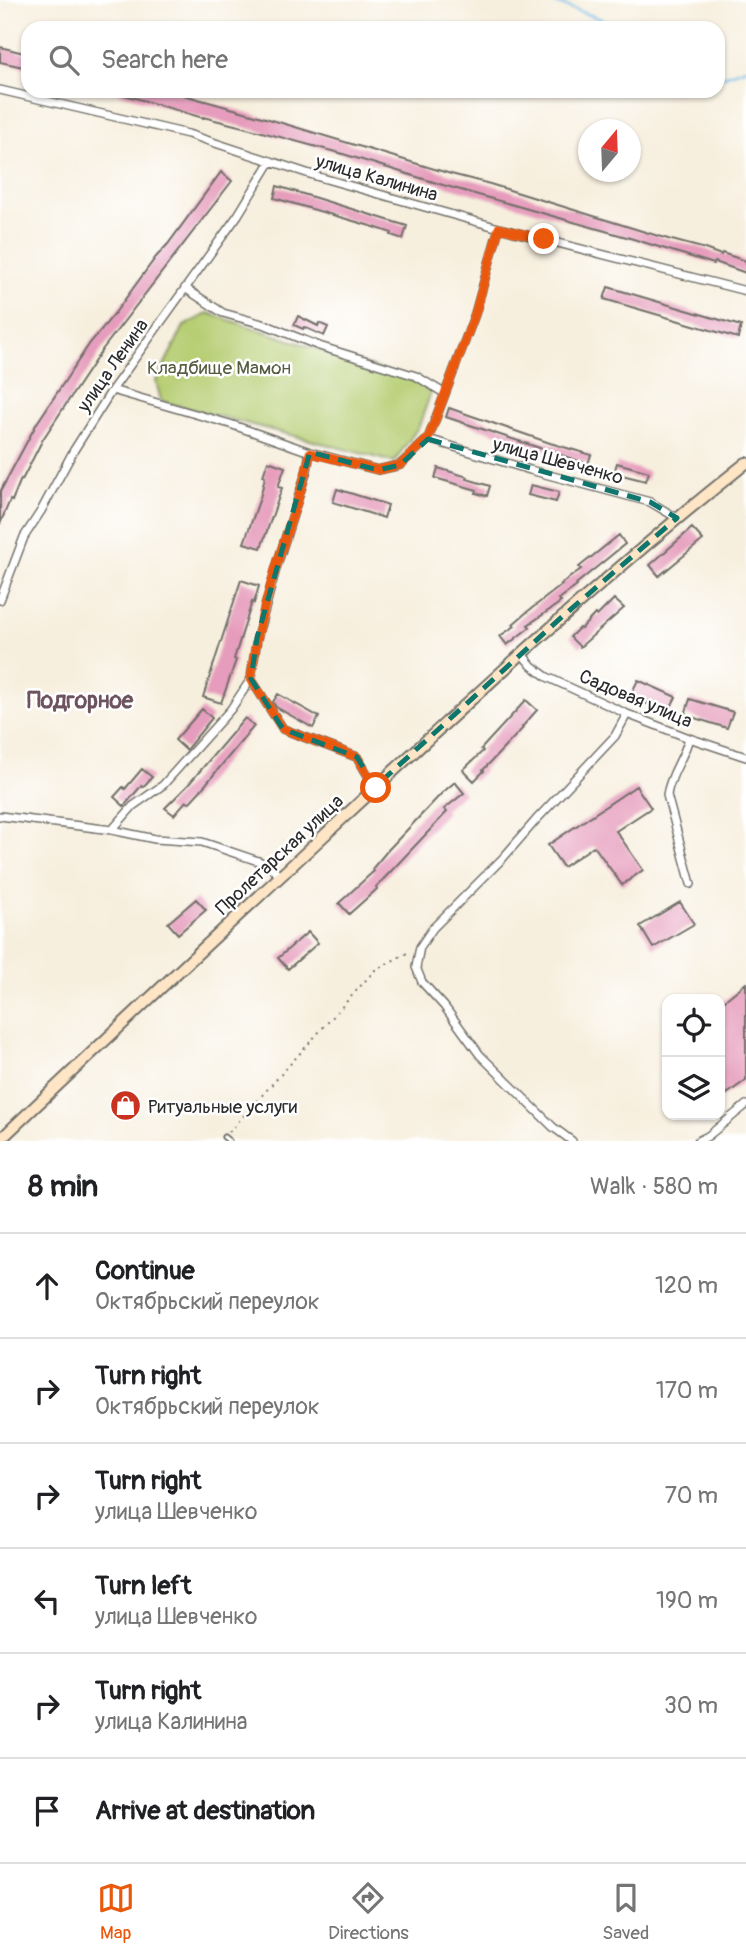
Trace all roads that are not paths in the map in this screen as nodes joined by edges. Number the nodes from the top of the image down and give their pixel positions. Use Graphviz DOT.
graph roads {
  1 [pos="0,90"];
  2 [pos="21,95"];
  3 [pos="34,98"];
  4 [pos="271,161"];
  5 [pos="499,228"];
  6 [pos="185,288"];
  7 [pos="746,290"];
  8 [pos="112,390"];
  9 [pos="444,393"];
  10 [pos="428,439"];
  11 [pos="310,453"];
  12 [pos="746,463"];
  13 [pos="677,517"];
  14 [pos="0,600"];
  15 [pos="522,653"];
  16 [pos="251,679"];
  17 [pos="627,714"];
  18 [pos="689,738"];
  19 [pos="746,757"];
  20 [pos="376,788"];
  21 [pos="0,816"];
  22 [pos="112,830"];
  23 [pos="280,876"];
  24 [pos="691,884"];
  25 [pos="746,1105"];
  26 [pos="225,1137"];
  27 [pos="0,1140"];
  28 [pos="229,1141"];
  29 [pos="572,1141"];
  30 [pos="698,1141"];
  1 -- 2 [label="street, улица Калинина"];
  3 -- 4 [label="street, улица Калинина"];
  4 -- 5 [label="street, улица Калинина"];
  4 -- 6 [label="street, улица Ленина"];
  5 -- 7 [label="street, улица Калинина"];
  5 -- 9 [label="street"];
  6 -- 8 [label="street, улица Ленина"];
  6 -- 9 [label="street"];
  8 -- 11 [label="street"];
  8 -- 14 [label="street, улица Ленина"];
  9 -- 10 [label="street"];
  10 -- 11 [label="street"];
  10 -- 13 [label="street, улица Шевченко"];
  11 -- 16 [label="street"];
  12 -- 13 [label="street, Пролетарская улица"];
  13 -- 15 [label="street, Пролетарская улица"];
  15 -- 17 [label="street, Садовая улица"];
  15 -- 20 [label="street, Пролетарская улица"];
  16 -- 20 [label="street"];
  16 -- 22 [label="street"];
  17 -- 18 [label="street, Садовая улица"];
  17 -- 29 [label="street"];
  18 -- 19 [label="street, Садовая улица"];
  18 -- 24 [label="street"];
  20 -- 23 [label="street, Пролетарская улица"];
  21 -- 22 [label="street"];
  22 -- 23 [label="street"];
  23 -- 27 [label="street, Пролетарская улица"];
  25 -- 30 [label="street"];
  26 -- 28 [label="lane"];
}
